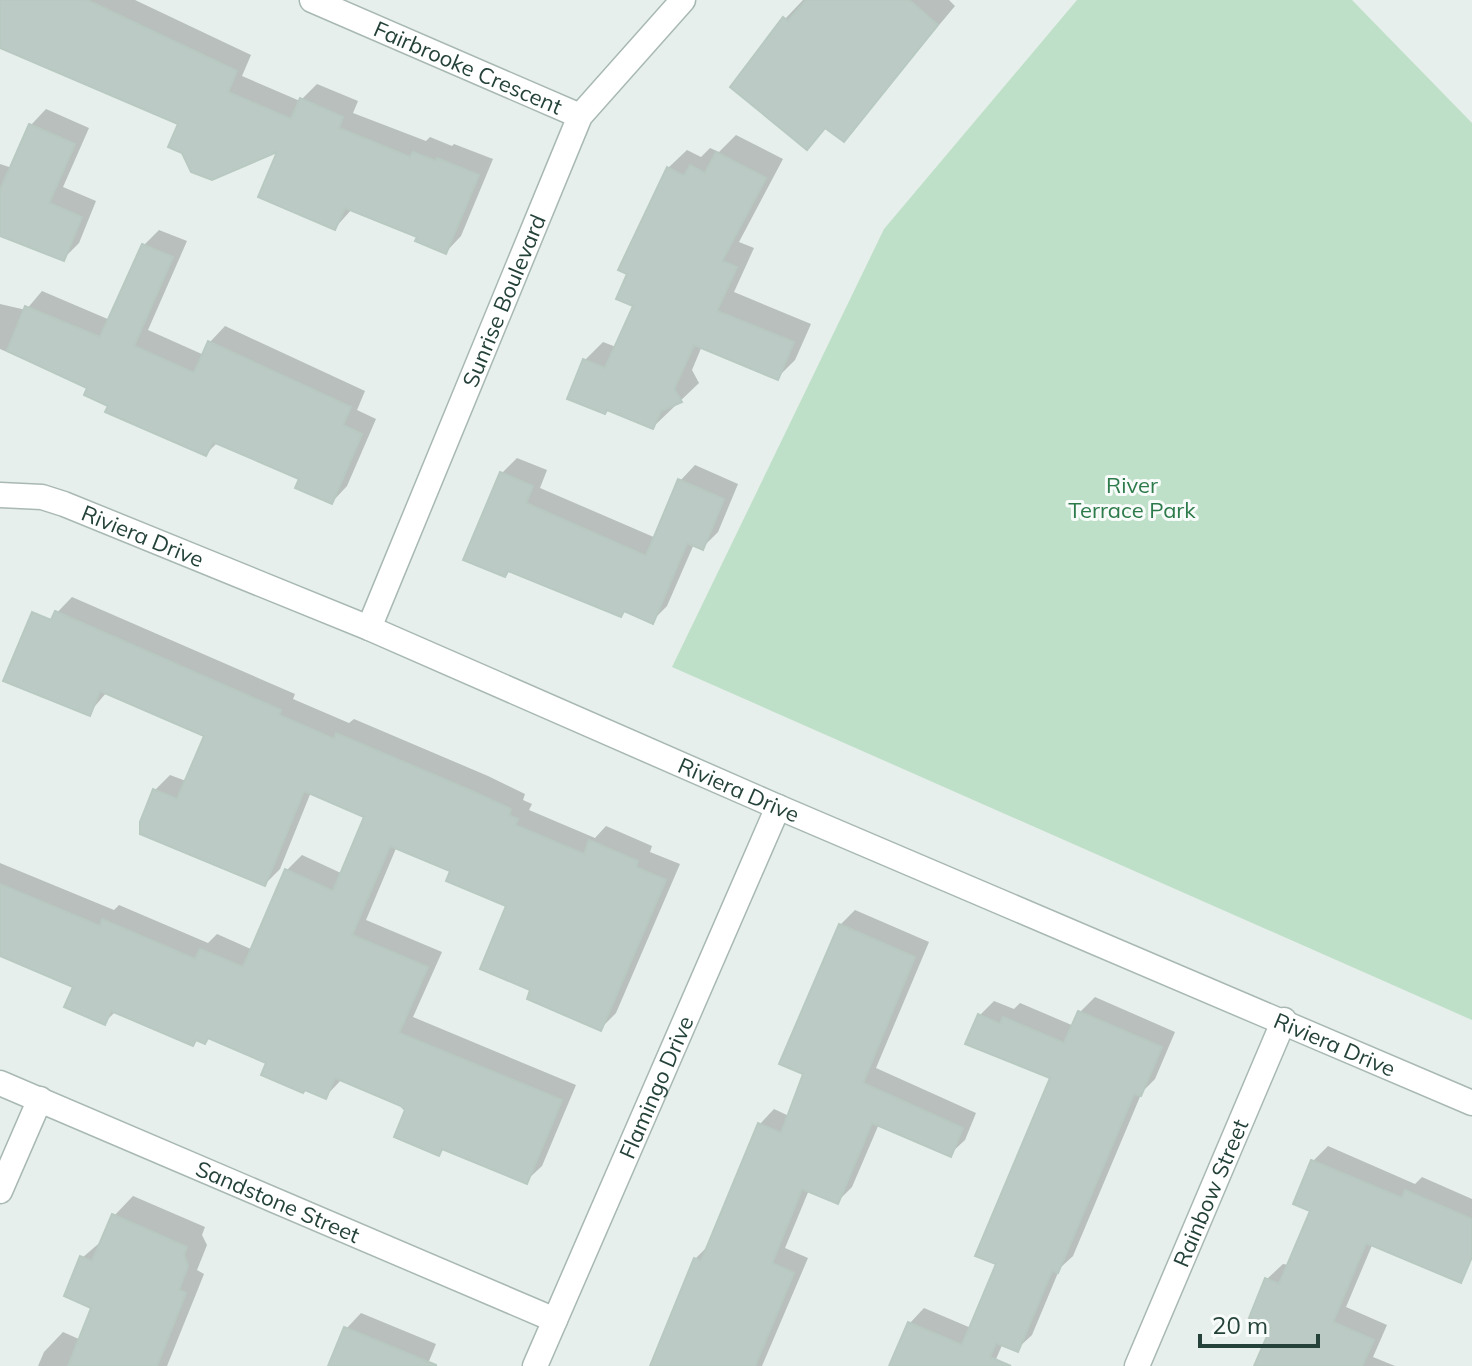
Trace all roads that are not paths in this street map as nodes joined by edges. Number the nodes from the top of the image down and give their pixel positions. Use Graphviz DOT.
graph roads {
  1 [pos="312,0"];
  2 [pos="683,0"];
  3 [pos="580,116"];
  4 [pos="0,495"];
  5 [pos="369,628"];
  6 [pos="778,807"];
  7 [pos="1284,1020"];
  8 [pos="0,1083"];
  9 [pos="40,1099"];
  10 [pos="1472,1103"];
  11 [pos="0,1191"];
  12 [pos="555,1320"];
  13 [pos="535,1366"];
  14 [pos="1137,1366"];
  1 -- 3 [label="street, Fairbrooke Crescent"];
  2 -- 3 [label="street, Sunrise Boulevard"];
  3 -- 5 [label="street, Sunrise Boulevard"];
  4 -- 5 [label="street, Riviera Drive"];
  5 -- 6 [label="street, Riviera Drive"];
  6 -- 7 [label="street, Riviera Drive"];
  6 -- 12 [label="street, Flamingo Drive"];
  7 -- 10 [label="street, Riviera Drive"];
  7 -- 14 [label="street, Rainbow Street"];
  8 -- 9 [label="street, Sandstone Street"];
  9 -- 11 [label="street"];
  9 -- 12 [label="street, Sandstone Street"];
  12 -- 13 [label="street, Flamingo Drive"];
}
